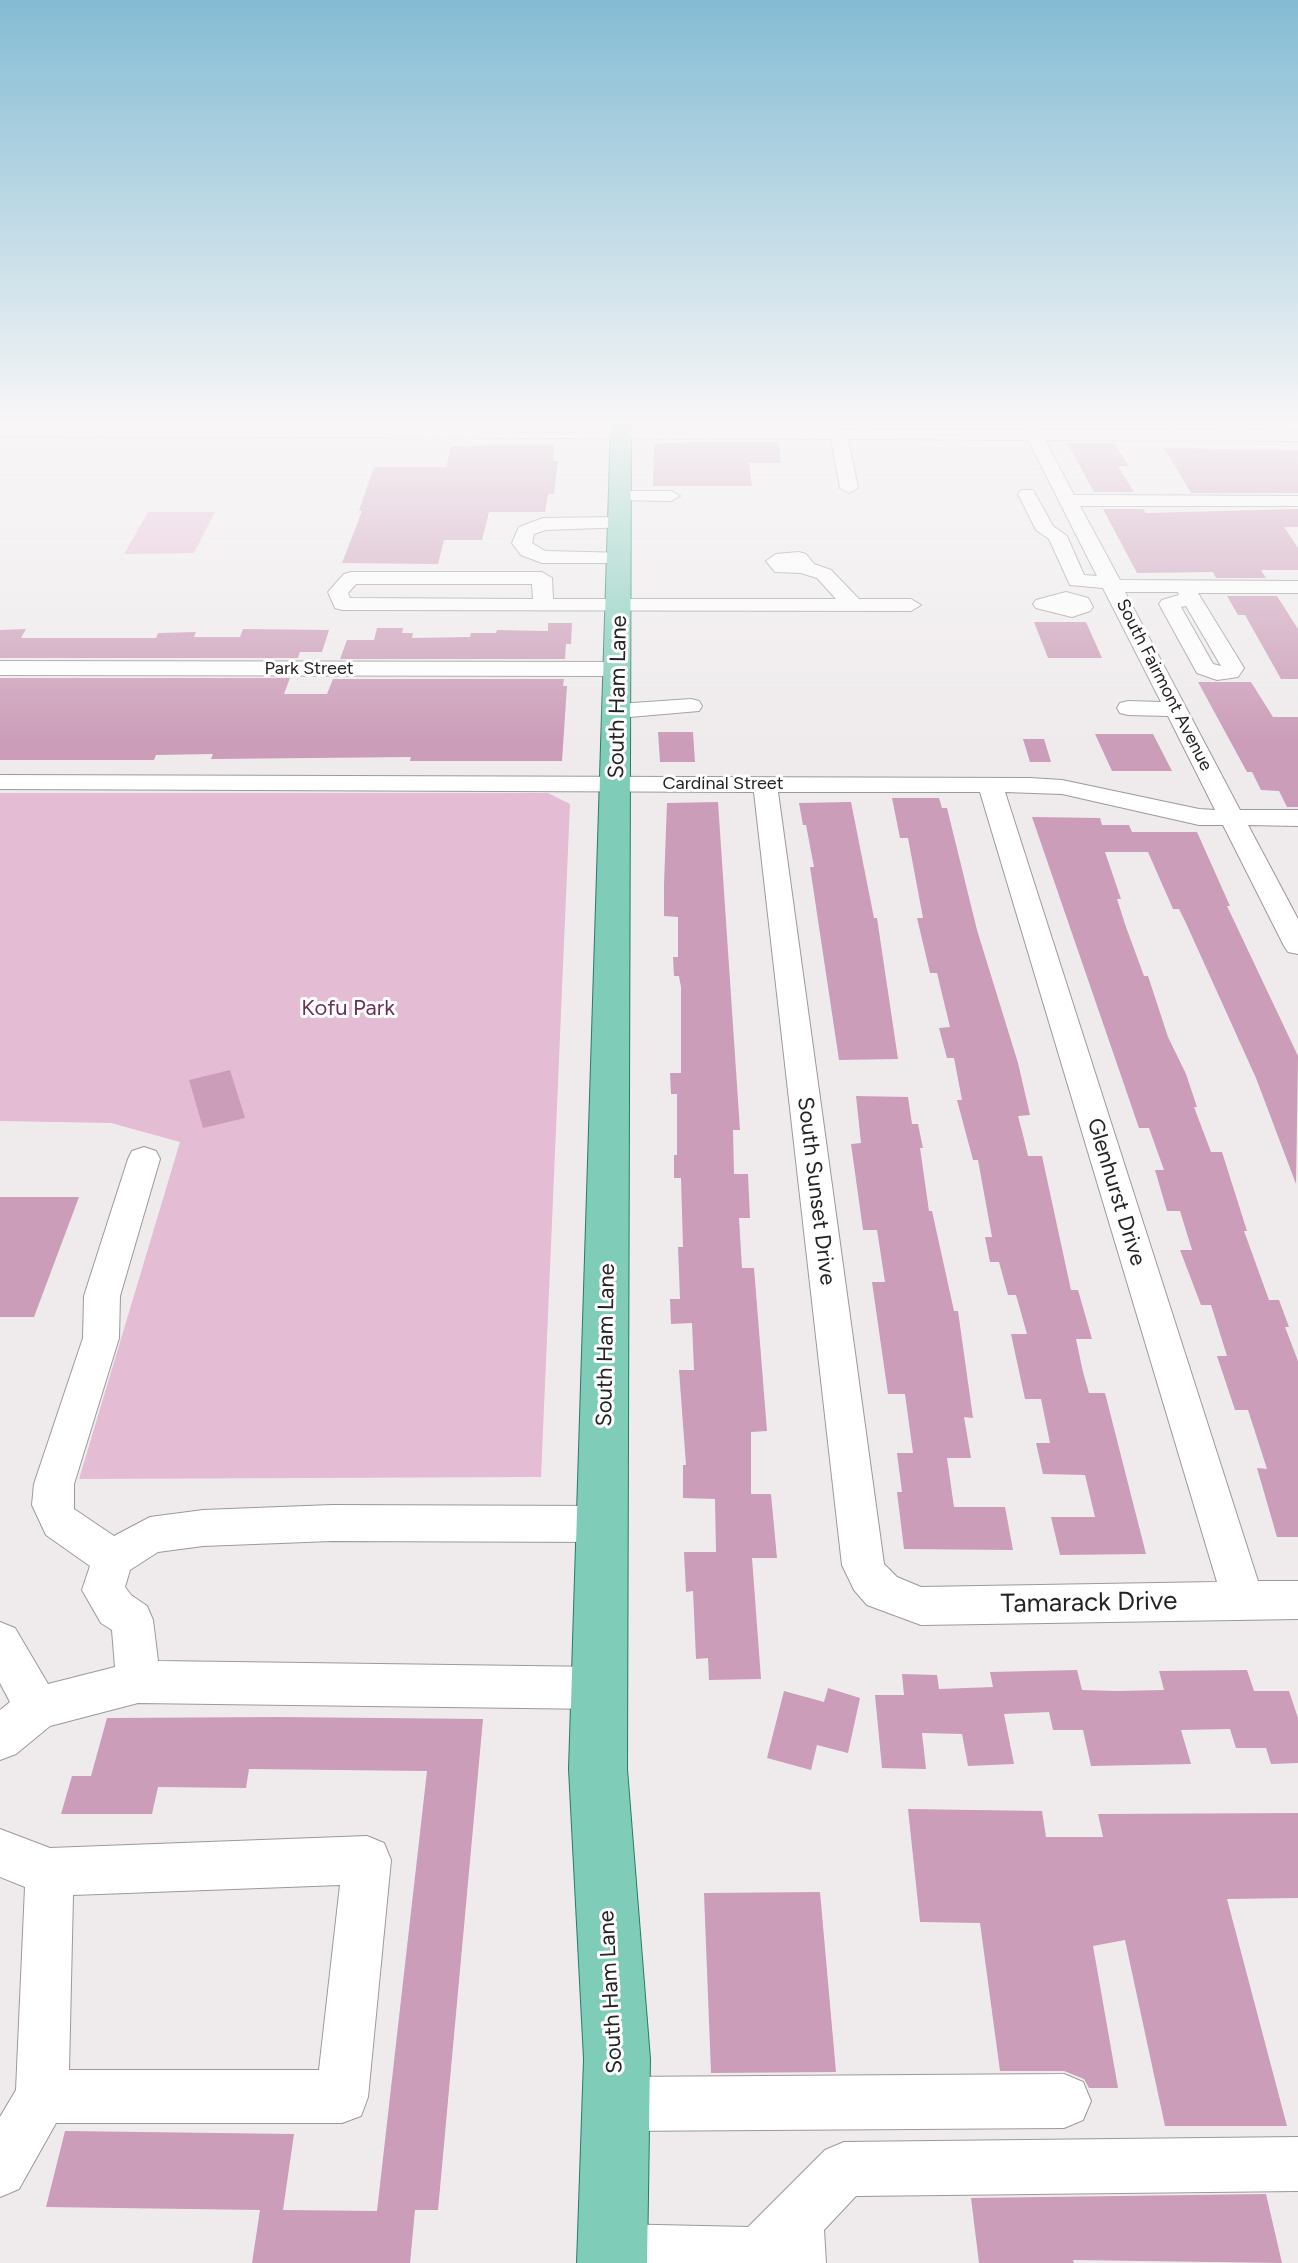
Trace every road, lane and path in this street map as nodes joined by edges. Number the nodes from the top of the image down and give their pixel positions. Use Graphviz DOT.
graph roads {
  1 [pos="620,531"];
  2 [pos="1046,531"];
  3 [pos="1064,531"];
  4 [pos="1085,531"];
  5 [pos="1057,536"];
  6 [pos="792,568"];
  7 [pos="1298,587"];
  8 [pos="1116,590"];
  9 [pos="1049,604"];
  10 [pos="543,605"];
  11 [pos="619,605"];
  12 [pos="853,605"];
  13 [pos="911,605"];
  14 [pos="0,668"];
  15 [pos="618,695"];
  16 [pos="691,706"];
  17 [pos="1128,708"];
  18 [pos="1176,709"];
  19 [pos="0,782"];
  20 [pos="617,784"];
  21 [pos="765,784"];
  22 [pos="990,785"];
  23 [pos="1232,818"];
  24 [pos="1298,818"];
  25 [pos="1298,946"];
  26 [pos="144,1159"];
  27 [pos="603,1524"];
  28 [pos="113,1559"];
  29 [pos="882,1591"];
  30 [pos="1243,1600"];
  31 [pos="1298,1600"];
  32 [pos="0,1642"];
  33 [pos="138,1682"];
  34 [pos="600,1688"];
  35 [pos="38,1708"];
  36 [pos="0,1738"];
  37 [pos="0,1853"];
  38 [pos="50,1872"];
  39 [pos="42,2096"];
  40 [pos="1064,2101"];
  41 [pos="616,2104"];
  42 [pos="1298,2164"];
  43 [pos="0,2170"];
  44 [pos="796,2241"];
  45 [pos="612,2258"];
  1 -- 11 [label="main road, South Ham Lane"];
  2 -- 5 [label="street"];
  3 -- 5 [label="street"];
  4 -- 8 [label="street, South Fairmont Avenue"];
  5 -- 8 [label="street"];
  6 -- 12 [label="street"];
  7 -- 8 [label="street"];
  8 -- 9 [label="street"];
  8 -- 18 [label="street, South Fairmont Avenue"];
  10 -- 10 [label="street"];
  10 -- 11 [label="street"];
  11 -- 12 [label="street"];
  11 -- 15 [label="main road, South Ham Lane"];
  12 -- 13 [label="street"];
  14 -- 15 [label="street, Park Street"];
  15 -- 16 [label="street, Park Street"];
  15 -- 20 [label="main road, South Ham Lane"];
  17 -- 18 [label="street"];
  18 -- 23 [label="street, South Fairmont Avenue"];
  19 -- 20 [label="street, Cardinal Street"];
  20 -- 21 [label="street, Cardinal Street"];
  20 -- 27 [label="main road, South Ham Lane"];
  21 -- 22 [label="street, Cardinal Street"];
  21 -- 29 [label="street, South Sunset Drive"];
  22 -- 23 [label="street, Cardinal Street"];
  22 -- 30 [label="street, Glenhurst Drive"];
  23 -- 24 [label="street, Cardinal Street"];
  23 -- 25 [label="street, South Fairmont Avenue"];
  26 -- 28 [label="street"];
  27 -- 28 [label="street"];
  27 -- 34 [label="main road, South Ham Lane"];
  28 -- 33 [label="street"];
  29 -- 30 [label="street, Tamarack Drive"];
  30 -- 31 [label="street, Tamarack Drive"];
  32 -- 35 [label="street"];
  33 -- 34 [label="street"];
  33 -- 35 [label="street"];
  34 -- 41 [label="main road, South Ham Lane"];
  35 -- 36 [label="street"];
  37 -- 38 [label="street"];
  38 -- 39 [label="street"];
  38 -- 39 [label="street"];
  39 -- 43 [label="street"];
  40 -- 41 [label="street"];
  41 -- 45 [label="main road, South Ham Lane"];
  42 -- 44 [label="street"];
  44 -- 45 [label="street"];
}
